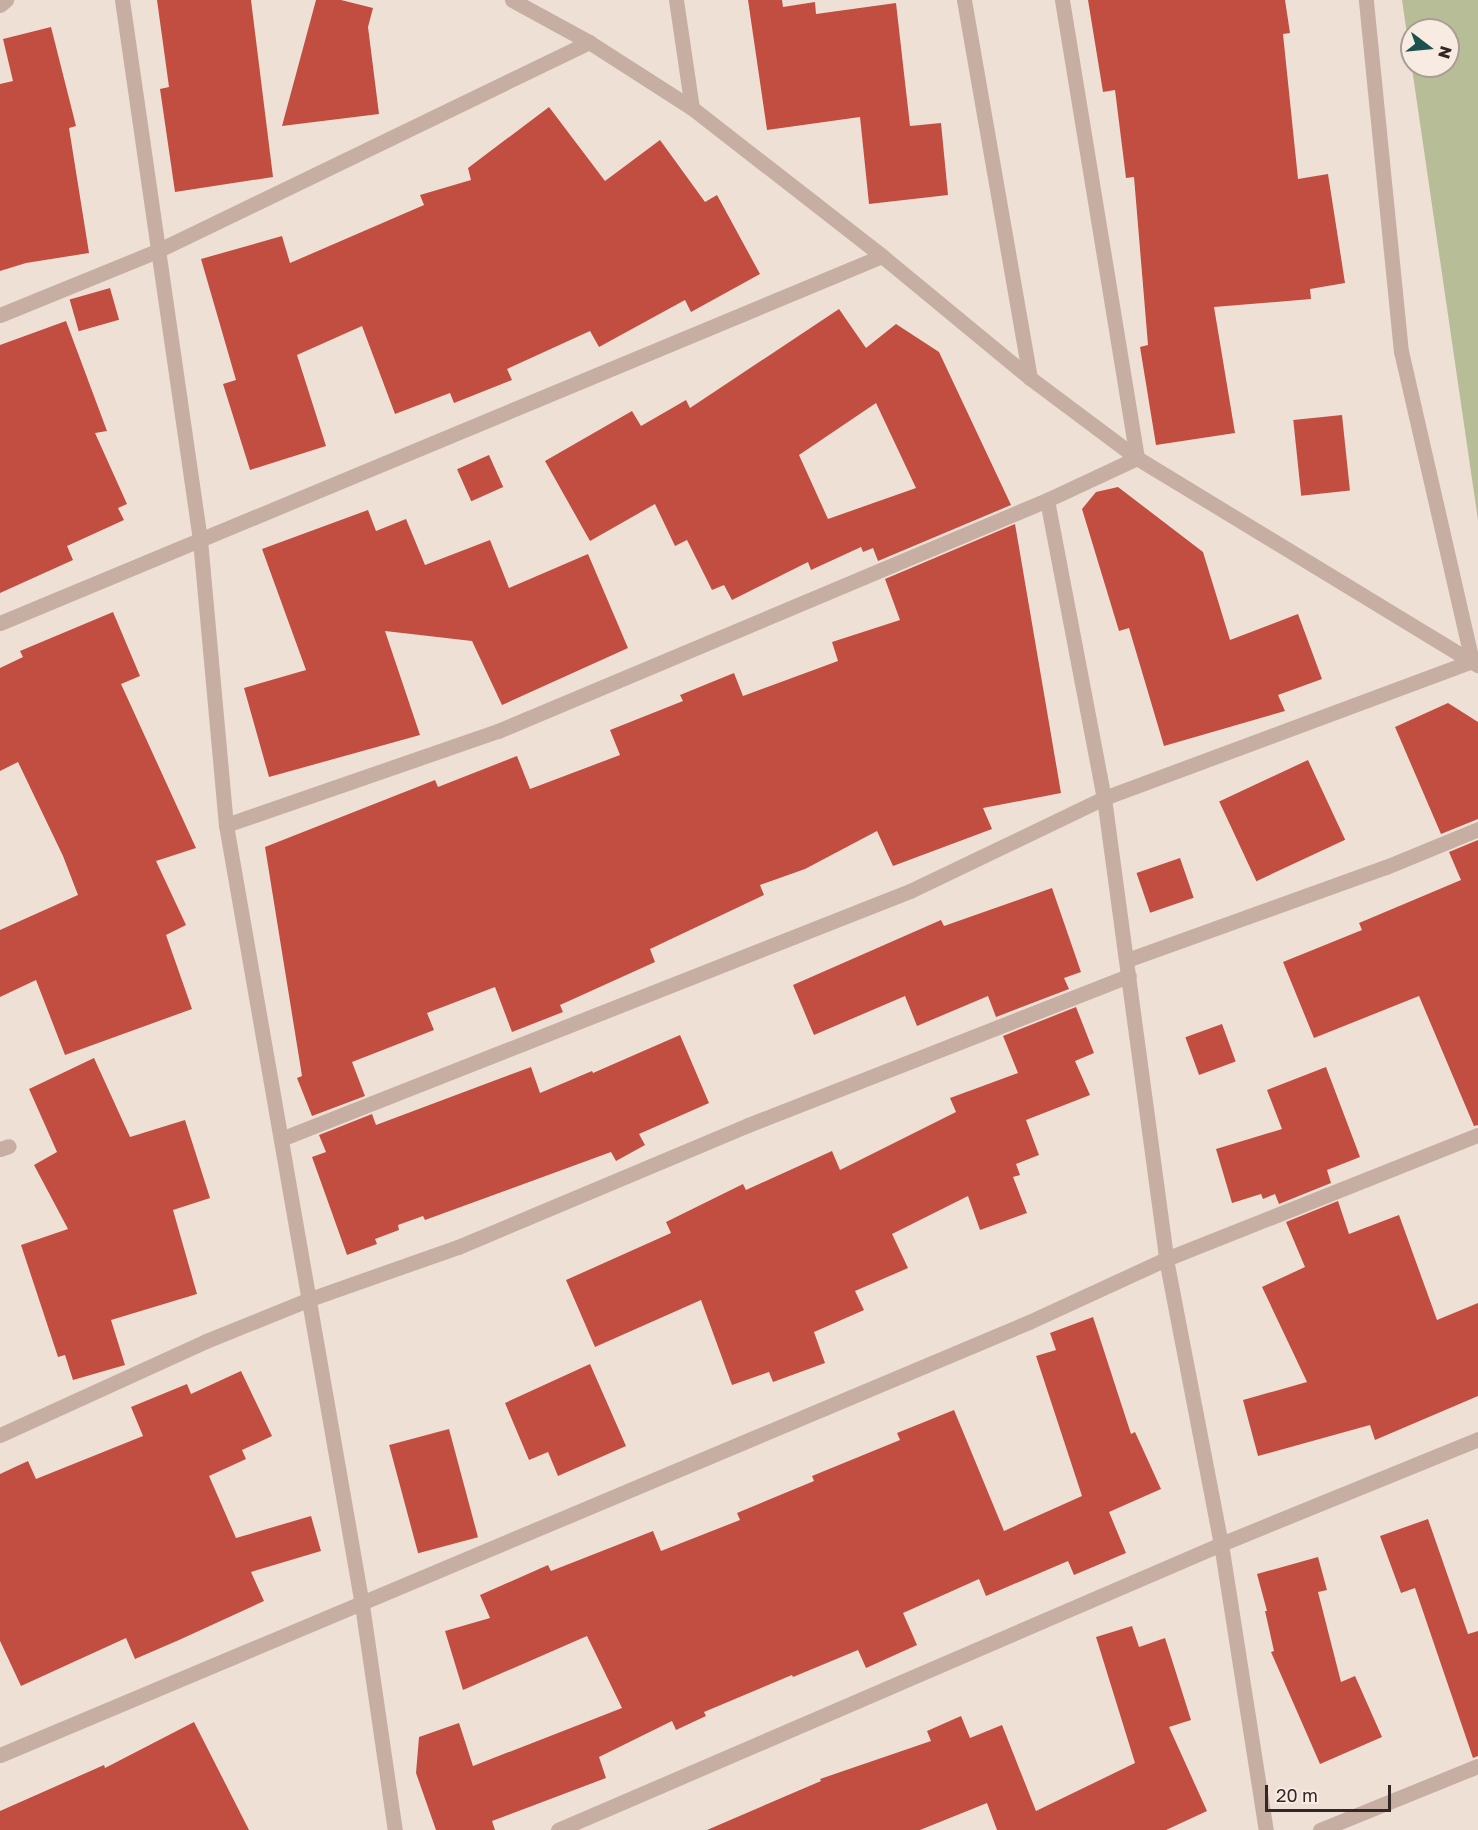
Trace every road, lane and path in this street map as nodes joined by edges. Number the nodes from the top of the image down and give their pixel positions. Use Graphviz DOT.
graph roads {
  1 [pos="6,0"];
  2 [pos="122,0"];
  3 [pos="512,0"];
  4 [pos="676,0"];
  5 [pos="964,0"];
  6 [pos="1062,0"];
  7 [pos="1366,0"];
  8 [pos="0,5"];
  9 [pos="589,42"];
  10 [pos="692,108"];
  11 [pos="159,250"];
  12 [pos="882,256"];
  13 [pos="0,315"];
  14 [pos="1030,378"];
  15 [pos="1137,458"];
  16 [pos="1047,500"];
  17 [pos="200,540"];
  18 [pos="0,623"];
  19 [pos="1475,663"];
  20 [pos="1104,798"];
  21 [pos="226,825"];
  22 [pos="1478,829"];
  23 [pos="1128,968"];
  24 [pos="1478,1135"];
  25 [pos="281,1139"];
  26 [pos="1166,1259"];
  27 [pos="310,1299"];
  28 [pos="0,1435"];
  29 [pos="1478,1439"];
  30 [pos="1221,1544"];
  31 [pos="362,1605"];
  32 [pos="0,1755"];
  33 [pos="1478,1766"];
  34 [pos="395,1830"];
  35 [pos="558,1830"];
  36 [pos="1266,1830"];
  37 [pos="1320,1830"];
  1 -- 8 [label="street"];
  2 -- 11 [label="street"];
  3 -- 9 [label="street"];
  4 -- 10 [label="street"];
  5 -- 14 [label="street"];
  6 -- 15 [label="street"];
  7 -- 19 [label="street"];
  9 -- 10 [label="street"];
  9 -- 11 [label="street"];
  10 -- 12 [label="street"];
  11 -- 13 [label="street"];
  11 -- 17 [label="street"];
  12 -- 14 [label="street"];
  12 -- 17 [label="street"];
  14 -- 15 [label="street"];
  15 -- 16 [label="street"];
  15 -- 19 [label="street"];
  16 -- 20 [label="street"];
  16 -- 21 [label="street"];
  17 -- 18 [label="street"];
  17 -- 21 [label="street"];
  19 -- 20 [label="street"];
  20 -- 23 [label="street"];
  20 -- 25 [label="street"];
  21 -- 25 [label="street"];
  22 -- 23 [label="street"];
  23 -- 26 [label="street"];
  23 -- 27 [label="street"];
  24 -- 26 [label="street"];
  25 -- 27 [label="street"];
  26 -- 30 [label="street"];
  26 -- 31 [label="street"];
  27 -- 28 [label="street"];
  27 -- 31 [label="street"];
  29 -- 30 [label="street"];
  30 -- 35 [label="street"];
  30 -- 36 [label="street"];
  31 -- 32 [label="street"];
  31 -- 34 [label="street"];
  33 -- 37 [label="street"];
}
